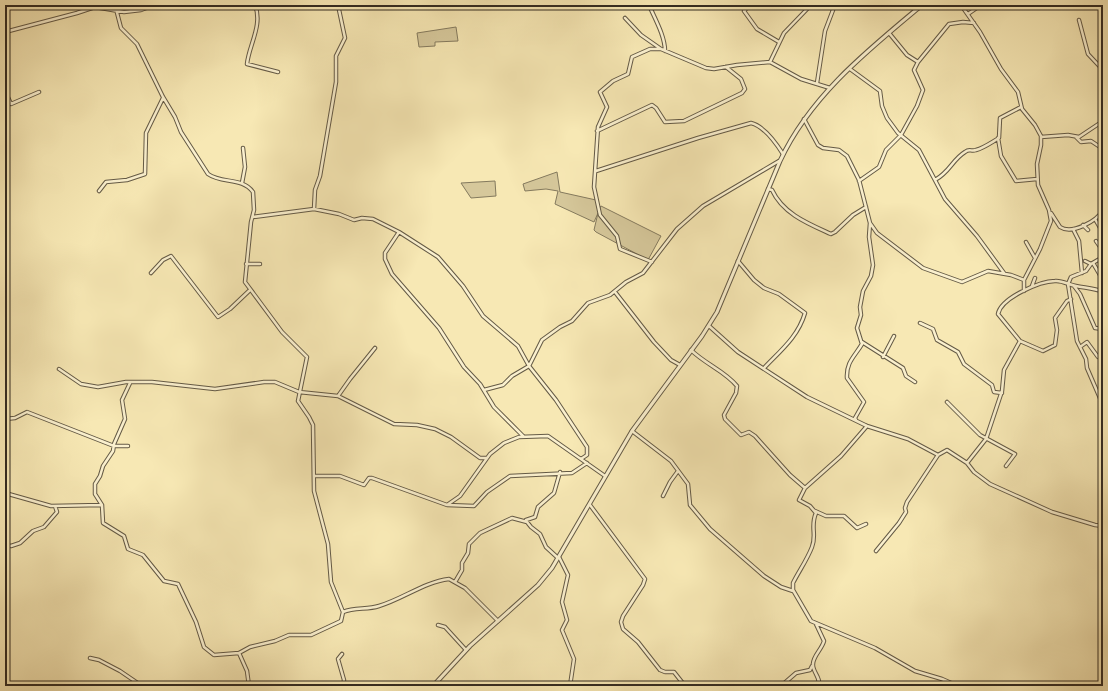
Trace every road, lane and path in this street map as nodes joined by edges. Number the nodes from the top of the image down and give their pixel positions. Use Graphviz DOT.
graph roads {
  1 [pos="114,5"];
  2 [pos="154,5"];
  3 [pos="255,5"];
  4 [pos="338,5"];
  5 [pos="649,5"];
  6 [pos="750,5"];
  7 [pos="811,5"];
  8 [pos="829,5"];
  9 [pos="922,5"];
  10 [pos="961,5"];
  11 [pos="981,5"];
  12 [pos="115,12"];
  13 [pos="968,14"];
  14 [pos="625,18"];
  15 [pos="1079,20"];
  16 [pos="974,23"];
  17 [pos="5,32"];
  18 [pos="889,33"];
  19 [pos="779,42"];
  20 [pos="661,49"];
  21 [pos="665,50"];
  22 [pos="770,62"];
  23 [pos="918,62"];
  24 [pos="726,67"];
  25 [pos="850,69"];
  26 [pos="1103,70"];
  27 [pos="278,72"];
  28 [pos="817,83"];
  29 [pos="830,88"];
  30 [pos="5,91"];
  31 [pos="39,92"];
  32 [pos="163,97"];
  33 [pos="1021,107"];
  34 [pos="804,119"];
  35 [pos="1103,121"];
  36 [pos="597,131"];
  37 [pos="901,135"];
  38 [pos="1075,136"];
  39 [pos="1041,137"];
  40 [pos="998,138"];
  41 [pos="243,148"];
  42 [pos="1103,149"];
  43 [pos="783,154"];
  44 [pos="780,161"];
  45 [pos="596,171"];
  46 [pos="1103,178"];
  47 [pos="1037,179"];
  48 [pos="935,180"];
  49 [pos="860,181"];
  50 [pos="242,183"];
  51 [pos="768,190"];
  52 [pos="99,191"];
  53 [pos="1103,197"];
  54 [pos="866,207"];
  55 [pos="314,209"];
  56 [pos="1049,210"];
  57 [pos="1103,210"];
  58 [pos="252,217"];
  59 [pos="1095,219"];
  60 [pos="870,223"];
  61 [pos="1083,225"];
  62 [pos="1073,229"];
  63 [pos="1088,230"];
  64 [pos="399,232"];
  65 [pos="1103,233"];
  66 [pos="1096,241"];
  67 [pos="1026,242"];
  68 [pos="1103,251"];
  69 [pos="1035,258"];
  70 [pos="1103,258"];
  71 [pos="1085,261"];
  72 [pos="653,262"];
  73 [pos="738,262"];
  74 [pos="246,264"];
  75 [pos="260,264"];
  76 [pos="1092,264"];
  77 [pos="151,273"];
  78 [pos="1004,273"];
  79 [pos="1082,273"];
  80 [pos="1035,278"];
  81 [pos="1024,280"];
  82 [pos="1103,280"];
  83 [pos="1068,284"];
  84 [pos="1072,285"];
  85 [pos="1032,287"];
  86 [pos="250,290"];
  87 [pos="1024,291"];
  88 [pos="615,292"];
  89 [pos="1103,292"];
  90 [pos="1071,300"];
  91 [pos="920,323"];
  92 [pos="709,326"];
  93 [pos="1103,329"];
  94 [pos="894,336"];
  95 [pos="860,341"];
  96 [pos="1020,341"];
  97 [pos="1080,347"];
  98 [pos="375,348"];
  99 [pos="691,350"];
  100 [pos="883,357"];
  101 [pos="1103,358"];
  102 [pos="680,365"];
  103 [pos="529,366"];
  104 [pos="764,368"];
  105 [pos="59,369"];
  106 [pos="914,382"];
  107 [pos="130,383"];
  108 [pos="484,390"];
  109 [pos="298,392"];
  110 [pos="1002,393"];
  111 [pos="338,396"];
  112 [pos="947,402"];
  113 [pos="1103,405"];
  114 [pos="5,419"];
  115 [pos="856,420"];
  116 [pos="867,426"];
  117 [pos="632,431"];
  118 [pos="523,436"];
  119 [pos="986,439"];
  120 [pos="114,446"];
  121 [pos="128,446"];
  122 [pos="938,455"];
  123 [pos="487,458"];
  124 [pos="581,459"];
  125 [pos="587,463"];
  126 [pos="967,463"];
  127 [pos="1006,466"];
  128 [pos="678,471"];
  129 [pos="560,472"];
  130 [pos="314,476"];
  131 [pos="605,476"];
  132 [pos="805,488"];
  133 [pos="5,493"];
  134 [pos="663,496"];
  135 [pos="590,504"];
  136 [pos="102,505"];
  137 [pos="447,505"];
  138 [pos="55,506"];
  139 [pos="815,510"];
  140 [pos="525,521"];
  141 [pos="866,524"];
  142 [pos="1103,526"];
  143 [pos="5,545"];
  144 [pos="876,551"];
  145 [pos="558,557"];
  146 [pos="455,582"];
  147 [pos="794,591"];
  148 [pos="343,612"];
  149 [pos="498,621"];
  150 [pos="814,622"];
  151 [pos="438,625"];
  152 [pos="828,628"];
  153 [pos="821,631"];
  154 [pos="466,650"];
  155 [pos="239,653"];
  156 [pos="342,654"];
  157 [pos="90,658"];
  158 [pos="812,665"];
  159 [pos="142,686"];
  160 [pos="249,686"];
  161 [pos="343,686"];
  162 [pos="432,686"];
  163 [pos="570,686"];
  164 [pos="685,686"];
  165 [pos="781,686"];
  166 [pos="818,686"];
  167 [pos="958,686"];
  1 -- 12 [label="street"];
  2 -- 12 [label="street"];
  3 -- 27 [label="street"];
  4 -- 55 [label="street"];
  5 -- 21 [label="street"];
  6 -- 19 [label="street"];
  7 -- 19 [label="street"];
  8 -- 28 [label="street"];
  9 -- 18 [label="street"];
  10 -- 13 [label="street"];
  11 -- 13 [label="street"];
  12 -- 17 [label="street"];
  12 -- 32 [label="street"];
  13 -- 16 [label="street"];
  14 -- 20 [label="street"];
  15 -- 26 [label="street"];
  16 -- 23 [label="street"];
  16 -- 33 [label="street"];
  18 -- 23 [label="street"];
  18 -- 25 [label="street"];
  19 -- 22 [label="street"];
  20 -- 21 [label="street"];
  20 -- 36 [label="street"];
  21 -- 24 [label="street"];
  22 -- 24 [label="street"];
  22 -- 28 [label="street"];
  23 -- 37 [label="street"];
  24 -- 36 [label="street"];
  25 -- 29 [label="street"];
  25 -- 37 [label="street"];
  28 -- 29 [label="street"];
  29 -- 34 [label="street"];
  30 -- 31 [label="street"];
  32 -- 50 [label="street"];
  32 -- 52 [label="street"];
  33 -- 39 [label="street"];
  33 -- 40 [label="street"];
  34 -- 43 [label="street"];
  34 -- 49 [label="street"];
  35 -- 38 [label="street"];
  36 -- 45 [label="street"];
  37 -- 48 [label="street"];
  37 -- 49 [label="street"];
  38 -- 39 [label="street"];
  38 -- 42 [label="street"];
  39 -- 47 [label="street"];
  40 -- 47 [label="street"];
  40 -- 48 [label="street"];
  41 -- 50 [label="street"];
  43 -- 44 [label="street"];
  43 -- 45 [label="street"];
  44 -- 51 [label="street"];
  44 -- 72 [label="street"];
  45 -- 72 [label="street"];
  46 -- 53 [label="street"];
  47 -- 56 [label="street"];
  48 -- 78 [label="street"];
  49 -- 54 [label="street"];
  50 -- 58 [label="street"];
  51 -- 54 [label="street"];
  51 -- 73 [label="street"];
  54 -- 60 [label="street"];
  55 -- 58 [label="street"];
  55 -- 64 [label="street"];
  56 -- 62 [label="street"];
  56 -- 69 [label="street"];
  57 -- 59 [label="street"];
  58 -- 74 [label="street"];
  59 -- 61 [label="street"];
  59 -- 65 [label="street"];
  60 -- 78 [label="street"];
  60 -- 95 [label="street"];
  61 -- 62 [label="street"];
  61 -- 63 [label="street"];
  62 -- 79 [label="street"];
  64 -- 103 [label="street"];
  64 -- 108 [label="street"];
  66 -- 68 [label="street"];
  67 -- 69 [label="street"];
  69 -- 81 [label="street"];
  70 -- 76 [label="street"];
  71 -- 76 [label="street"];
  72 -- 88 [label="street"];
  73 -- 92 [label="street"];
  73 -- 104 [label="street"];
  74 -- 75 [label="street"];
  74 -- 86 [label="street"];
  76 -- 79 [label="street"];
  76 -- 82 [label="street"];
  77 -- 86 [label="street"];
  78 -- 81 [label="street"];
  79 -- 83 [label="street"];
  80 -- 85 [label="street"];
  81 -- 87 [label="street"];
  83 -- 84 [label="street"];
  83 -- 85 [label="street"];
  83 -- 90 [label="street"];
  84 -- 89 [label="street"];
  84 -- 93 [label="street"];
  85 -- 87 [label="street"];
  86 -- 109 [label="street"];
  87 -- 96 [label="street"];
  88 -- 102 [label="street"];
  88 -- 103 [label="street"];
  90 -- 96 [label="street"];
  90 -- 97 [label="street"];
  91 -- 110 [label="street"];
  92 -- 99 [label="street"];
  92 -- 104 [label="street"];
  94 -- 100 [label="street"];
  95 -- 100 [label="street"];
  95 -- 115 [label="street"];
  96 -- 110 [label="street"];
  97 -- 101 [label="street"];
  97 -- 113 [label="street"];
  98 -- 111 [label="street"];
  99 -- 102 [label="street"];
  99 -- 132 [label="street"];
  100 -- 106 [label="street"];
  102 -- 117 [label="street"];
  103 -- 108 [label="street"];
  103 -- 124 [label="street"];
  104 -- 115 [label="street"];
  105 -- 107 [label="street"];
  107 -- 109 [label="street"];
  107 -- 120 [label="street"];
  108 -- 118 [label="street"];
  109 -- 111 [label="street"];
  109 -- 130 [label="street"];
  110 -- 119 [label="street"];
  111 -- 123 [label="street"];
  112 -- 119 [label="street"];
  114 -- 120 [label="street"];
  115 -- 116 [label="street"];
  116 -- 122 [label="street"];
  116 -- 132 [label="street"];
  117 -- 128 [label="street"];
  117 -- 131 [label="street"];
  118 -- 123 [label="street"];
  118 -- 124 [label="street"];
  119 -- 126 [label="street"];
  119 -- 127 [label="street"];
  120 -- 121 [label="street"];
  120 -- 136 [label="street"];
  122 -- 126 [label="street"];
  122 -- 144 [label="street"];
  123 -- 137 [label="street"];
  124 -- 125 [label="street"];
  125 -- 129 [label="street"];
  125 -- 131 [label="street"];
  126 -- 142 [label="street"];
  128 -- 134 [label="street"];
  128 -- 147 [label="street"];
  129 -- 137 [label="street"];
  129 -- 140 [label="street"];
  130 -- 137 [label="street"];
  130 -- 148 [label="street"];
  131 -- 135 [label="street"];
  132 -- 139 [label="street"];
  133 -- 138 [label="street"];
  135 -- 145 [label="street"];
  135 -- 164 [label="street"];
  136 -- 138 [label="street"];
  136 -- 155 [label="street"];
  138 -- 143 [label="street"];
  139 -- 141 [label="street"];
  139 -- 147 [label="street"];
  140 -- 145 [label="street"];
  140 -- 146 [label="street"];
  145 -- 149 [label="street"];
  145 -- 163 [label="street"];
  146 -- 148 [label="street"];
  146 -- 149 [label="street"];
  147 -- 150 [label="street"];
  148 -- 155 [label="street"];
  149 -- 154 [label="street"];
  150 -- 152 [label="street"];
  150 -- 153 [label="street"];
  151 -- 154 [label="street"];
  152 -- 153 [label="street"];
  152 -- 167 [label="street"];
  153 -- 158 [label="street"];
  154 -- 162 [label="street"];
  155 -- 160 [label="street"];
  156 -- 161 [label="street"];
  157 -- 159 [label="street"];
  158 -- 165 [label="street"];
  158 -- 166 [label="street"];
}
